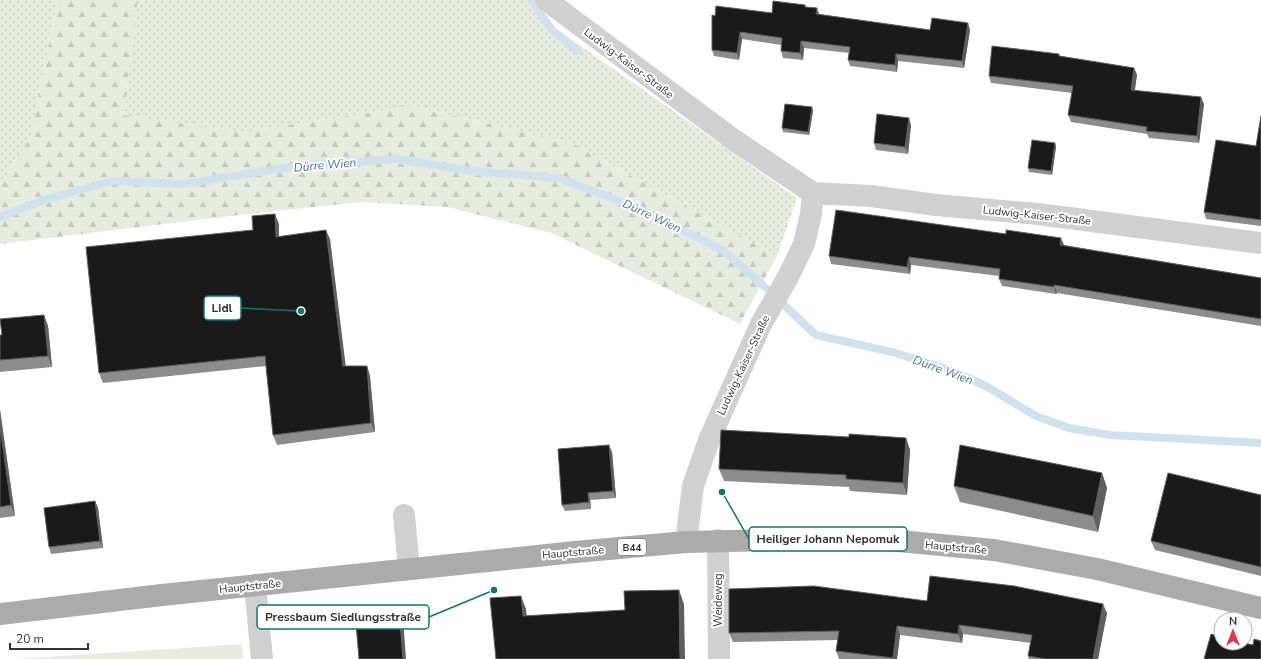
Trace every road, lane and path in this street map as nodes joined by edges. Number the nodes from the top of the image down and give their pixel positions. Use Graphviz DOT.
graph roads {
  1 [pos="546,0"];
  2 [pos="812,193"];
  3 [pos="1261,243"];
  4 [pos="404,515"];
  5 [pos="718,540"];
  6 [pos="686,542"];
  7 [pos="409,569"];
  8 [pos="254,585"];
  9 [pos="1261,608"];
  10 [pos="0,614"];
  11 [pos="262,659"];
  12 [pos="719,659"];
  1 -- 2 [label="street, Ludwig-Kaiser-Straße"];
  2 -- 3 [label="street, Ludwig-Kaiser-Straße"];
  2 -- 6 [label="street, Ludwig-Kaiser-Straße"];
  4 -- 7 [label="street"];
  5 -- 6 [label="main road, Hauptstraße / B44"];
  5 -- 9 [label="main road, Hauptstraße / B44"];
  5 -- 12 [label="street, Weideweg"];
  6 -- 7 [label="main road, Hauptstraße / B44"];
  7 -- 8 [label="main road, Hauptstraße / B44"];
  8 -- 10 [label="main road, Hauptstraße / B44"];
  8 -- 11 [label="street"];
}
